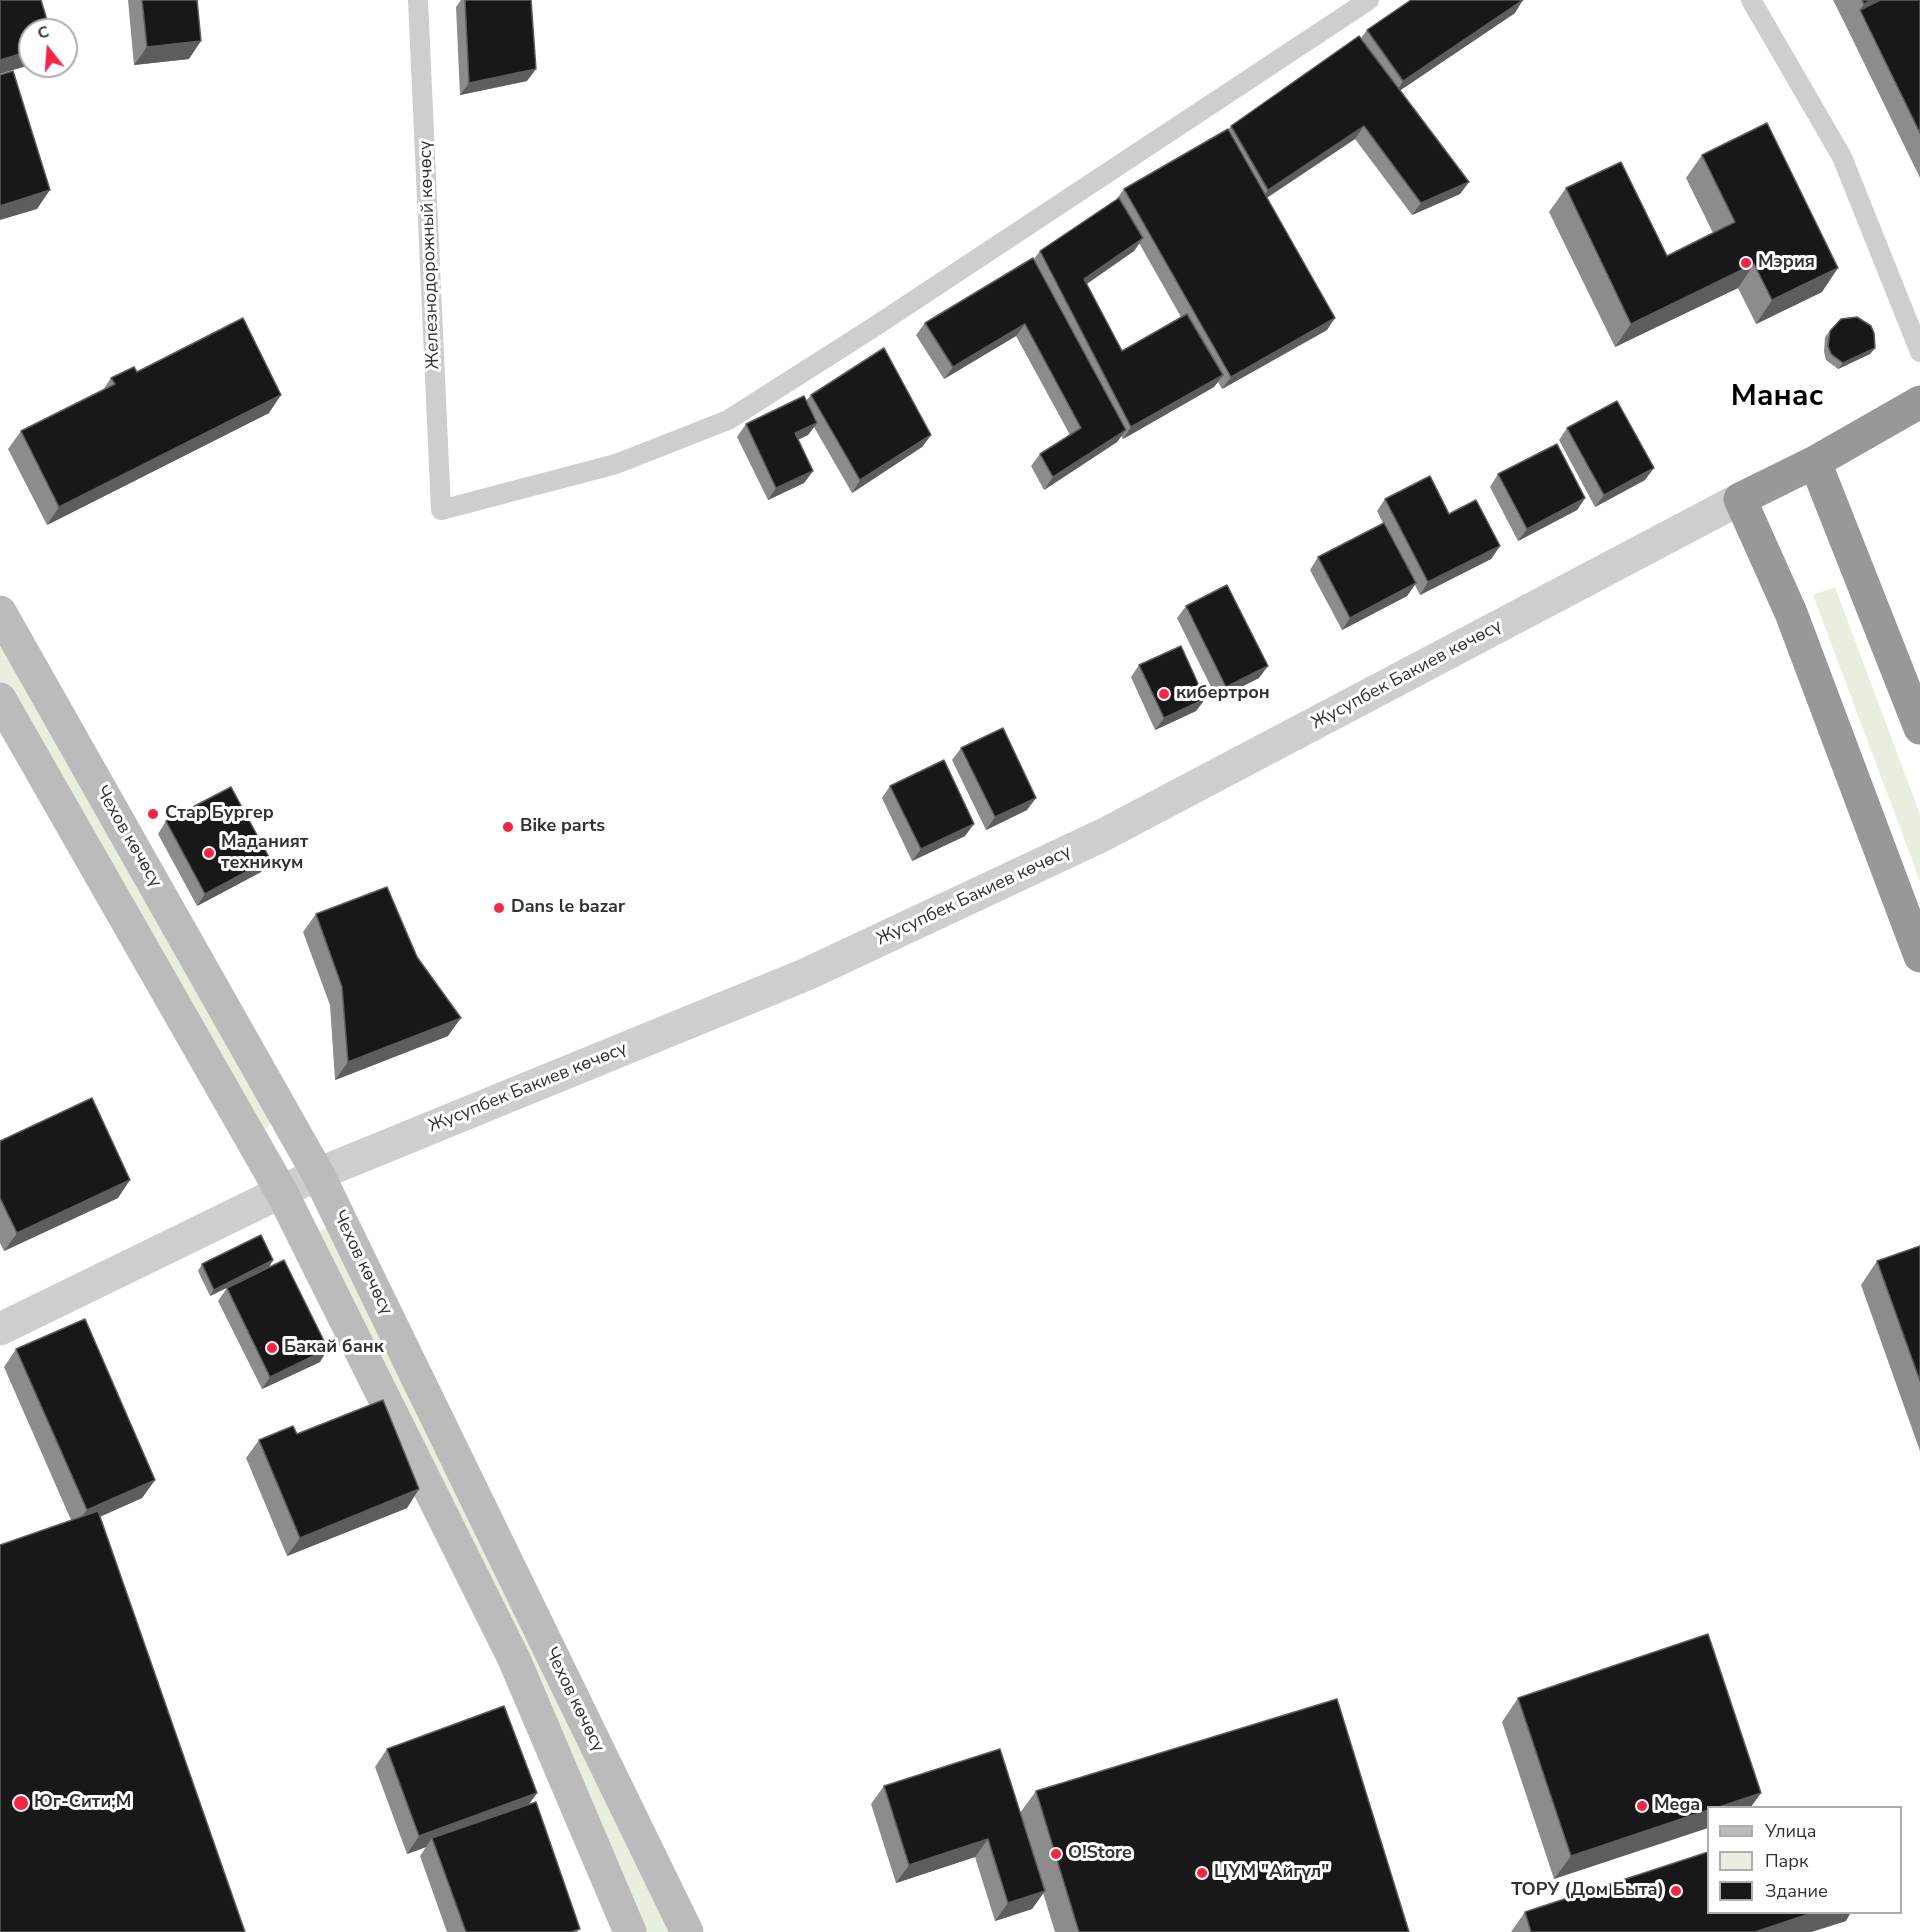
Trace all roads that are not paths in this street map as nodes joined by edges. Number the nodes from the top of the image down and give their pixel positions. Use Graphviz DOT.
graph roads {
  1 [pos="418,0"];
  2 [pos="1369,0"];
  3 [pos="1750,0"];
  4 [pos="1920,352"];
  5 [pos="1920,402"];
  6 [pos="1815,462"];
  7 [pos="1740,499"];
  8 [pos="0,612"];
  9 [pos="0,699"];
  10 [pos="1920,728"];
  11 [pos="1920,956"];
  12 [pos="288,1118"];
  13 [pos="250,1136"];
  14 [pos="318,1174"];
  15 [pos="281,1191"];
  16 [pos="335,1207"];
  17 [pos="301,1230"];
  18 [pos="0,1329"];
  19 [pos="630,1932"];
  20 [pos="687,1932"];
  1 -- 2 [label="lane, Железнодорожный көчөсү"];
  3 -- 4 [label="lane"];
  5 -- 6 [label="highway, Жусупбек Бакиев көчөсү"];
  6 -- 7 [label="highway, Жусупбек Бакиев көчөсү"];
  6 -- 10 [label="highway"];
  7 -- 11 [label="highway"];
  7 -- 14 [label="street, Жусупбек Бакиев көчөсү"];
  8 -- 12 [label="street, Чехов көчөсү"];
  9 -- 13 [label="street, Чехов көчөсү"];
  12 -- 13 [label="street"];
  12 -- 14 [label="street, Чехов көчөсү"];
  13 -- 15 [label="street, Чехов көчөсү"];
  14 -- 15 [label="street, Жусупбек Бакиев көчөсү"];
  14 -- 16 [label="street, Чехов көчөсү"];
  15 -- 17 [label="street, Чехов көчөсү"];
  15 -- 18 [label="street, Жусупбек Бакиев көчөсү"];
  16 -- 17 [label="street"];
  16 -- 20 [label="street, Чехов көчөсү"];
  17 -- 19 [label="street, Чехов көчөсү"];
}
